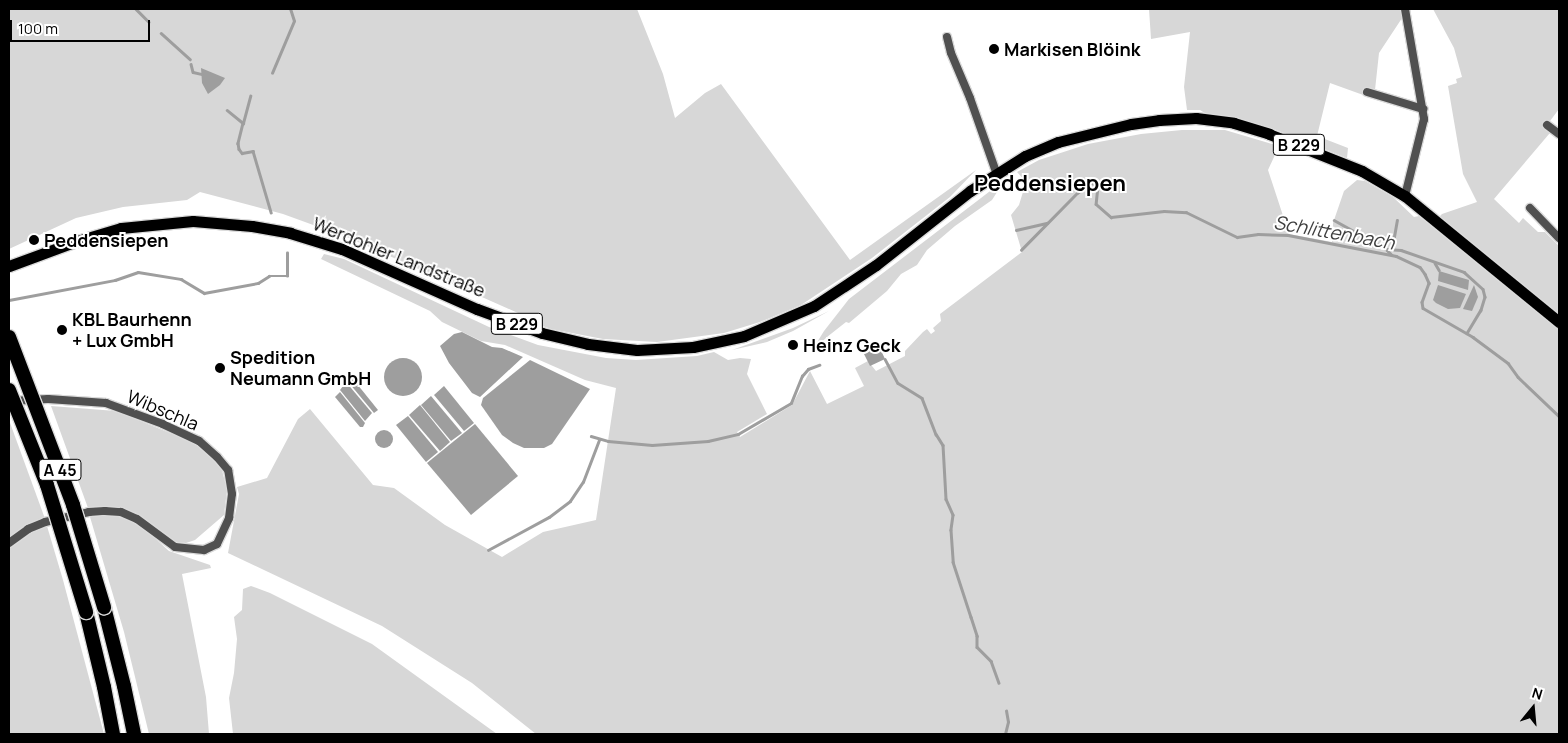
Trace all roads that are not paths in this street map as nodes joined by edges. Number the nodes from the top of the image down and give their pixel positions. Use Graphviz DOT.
graph roads {
  1 [pos="1405,9"];
  2 [pos="947,36"];
  3 [pos="1367,92"];
  4 [pos="1422,109"];
  5 [pos="1547,125"];
  6 [pos="1559,134"];
  7 [pos="996,172"];
  8 [pos="1405,196"];
  9 [pos="1530,208"];
  10 [pos="1559,238"];
  11 [pos="9,266"];
  12 [pos="1559,322"];
  13 [pos="9,337"];
  14 [pos="9,390"];
  15 [pos="9,401"];
  16 [pos="9,543"];
  17 [pos="113,734"];
  18 [pos="134,734"];
  1 -- 4 [label="street"];
  2 -- 7 [label="street"];
  3 -- 4 [label="street"];
  4 -- 8 [label="street"];
  5 -- 6 [label="street"];
  7 -- 8 [label="main road, Werdohler Landstraße / B 229"];
  7 -- 11 [label="main road, Werdohler Landstraße / B 229"];
  8 -- 12 [label="main road, Werdohler Landstraße / B 229"];
  9 -- 10 [label="street"];
  13 -- 18 [label="highway, A 45, bridge"];
  14 -- 17 [label="highway, A 45, bridge"];
  15 -- 16 [label="street, Wibschla"];
}
